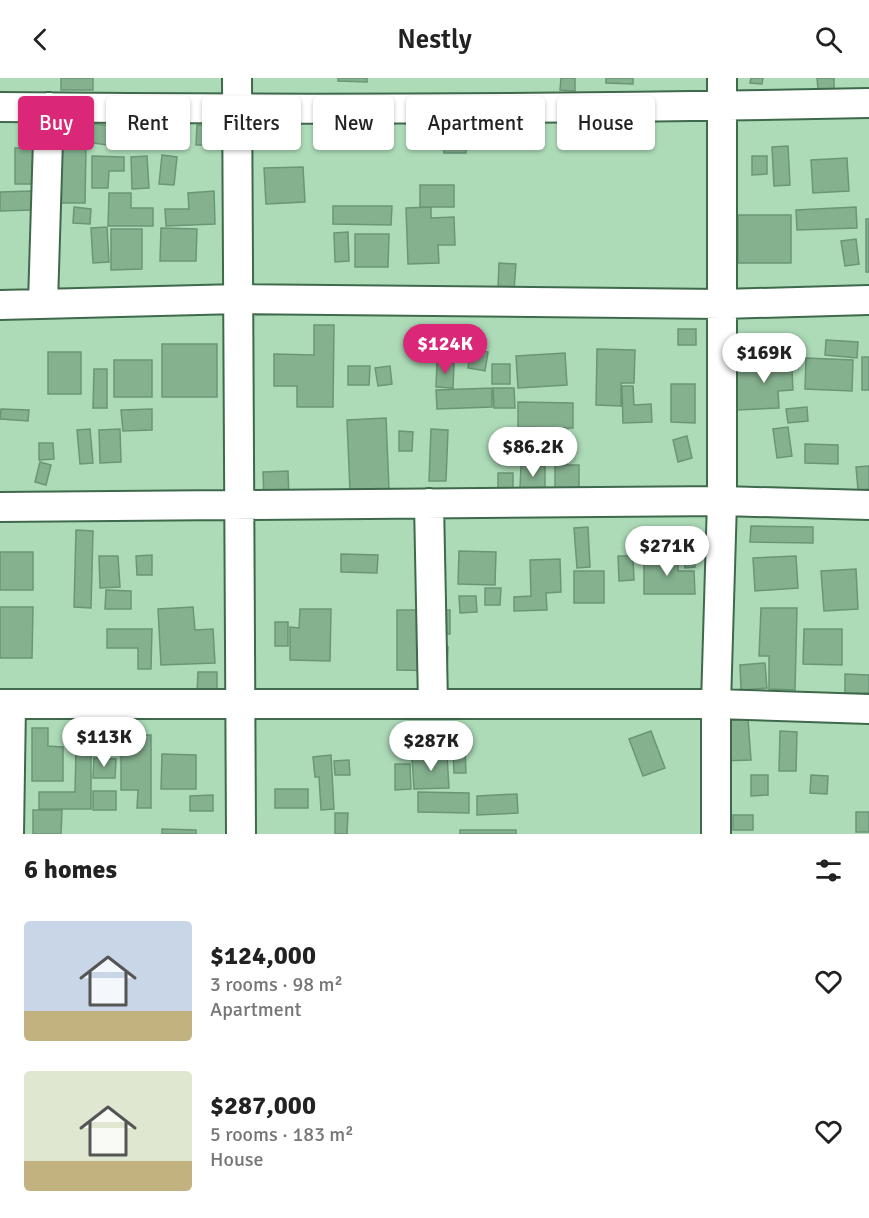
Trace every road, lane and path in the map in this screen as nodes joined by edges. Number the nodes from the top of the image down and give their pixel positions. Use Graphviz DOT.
graph roads {
  1 [pos="237,78"];
  2 [pos="722,78"];
  3 [pos="237,96"];
  4 [pos="869,103"];
  5 [pos="722,106"];
  6 [pos="0,107"];
  7 [pos="18,107"];
  8 [pos="94,107"];
  9 [pos="202,109"];
  10 [pos="301,109"];
  11 [pos="48,150"];
  12 [pos="237,150"];
  13 [pos="239,299"];
  14 [pos="869,300"];
  15 [pos="43,303"];
  16 [pos="722,304"];
  17 [pos="0,305"];
  18 [pos="722,501"];
  19 [pos="429,503"];
  20 [pos="238,504"];
  21 [pos="869,505"];
  22 [pos="0,507"];
  23 [pos="6,704"];
  24 [pos="241,704"];
  25 [pos="433,704"];
  26 [pos="716,704"];
  27 [pos="869,709"];
  28 [pos="9,834"];
  29 [pos="241,834"];
  30 [pos="716,834"];
  1 -- 3 [label="street"];
  2 -- 5 [label="street"];
  4 -- 5 [label="street"];
  5 -- 10 [label="street"];
  5 -- 16 [label="street"];
  6 -- 7 [label="street"];
  8 -- 9 [label="street"];
  11 -- 15 [label="street"];
  12 -- 13 [label="street"];
  13 -- 15 [label="street"];
  13 -- 16 [label="street"];
  13 -- 20 [label="street"];
  14 -- 16 [label="street"];
  15 -- 17 [label="street"];
  16 -- 18 [label="street"];
  18 -- 19 [label="street"];
  18 -- 21 [label="street"];
  18 -- 26 [label="street"];
  19 -- 20 [label="street"];
  19 -- 25 [label="street"];
  20 -- 22 [label="street"];
  20 -- 24 [label="street"];
  23 -- 24 [label="street"];
  23 -- 28 [label="street"];
  24 -- 25 [label="street"];
  24 -- 29 [label="street"];
  25 -- 26 [label="street"];
  26 -- 27 [label="street"];
  26 -- 30 [label="street"];
}
